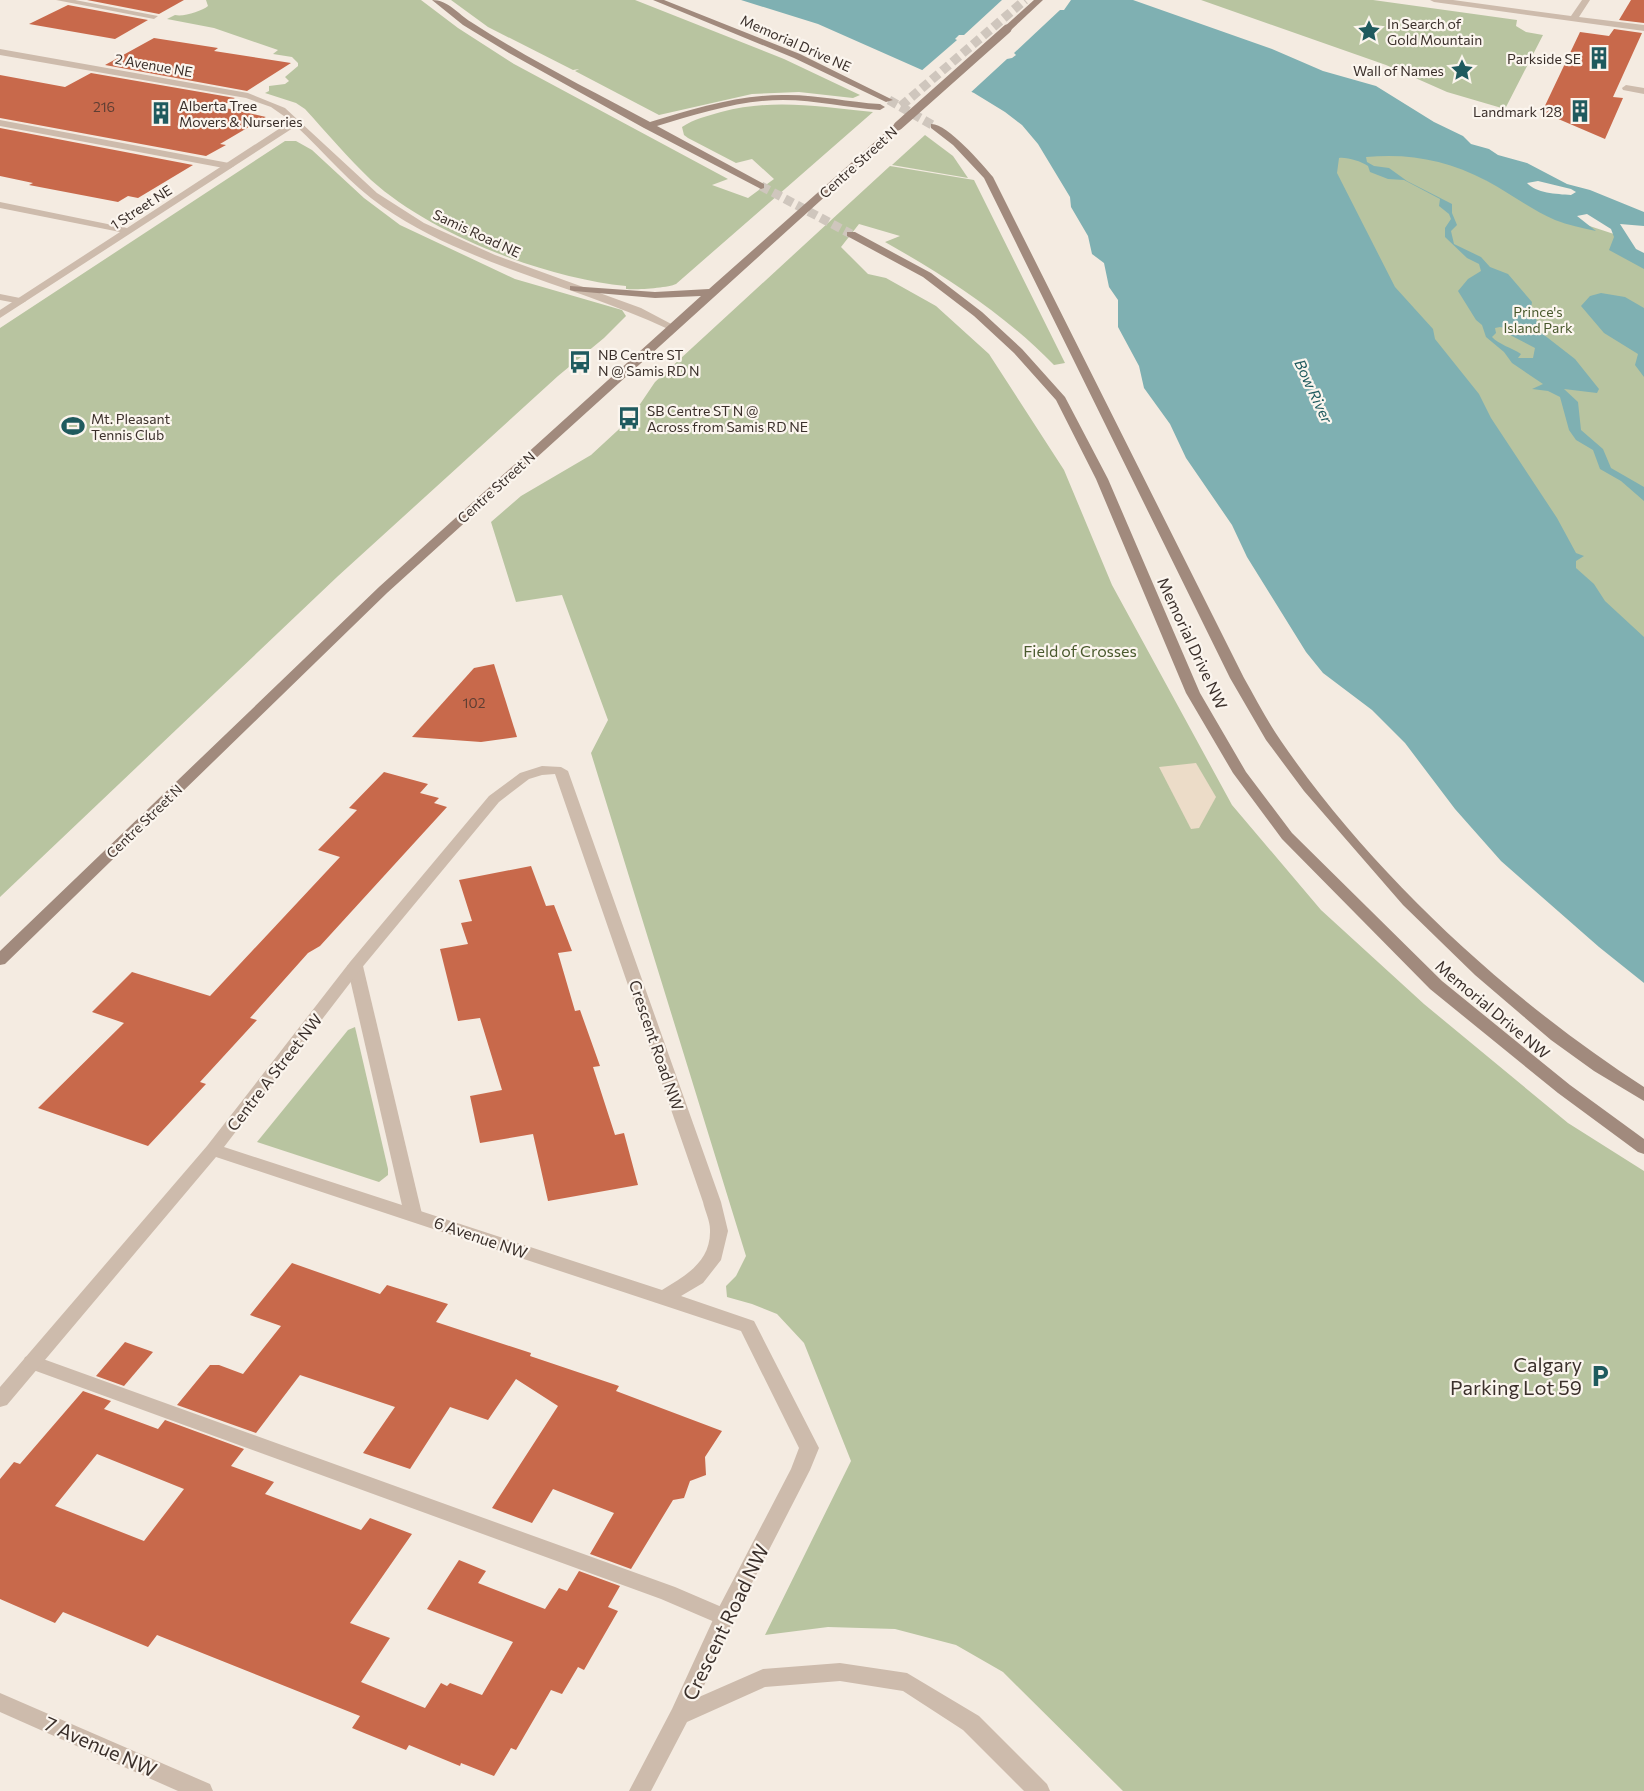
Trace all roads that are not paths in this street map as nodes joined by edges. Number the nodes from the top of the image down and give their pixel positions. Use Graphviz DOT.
graph roads {
  1 [pos="60,0"];
  2 [pos="436,0"];
  3 [pos="657,0"];
  4 [pos="1039,0"];
  5 [pos="1434,0"];
  6 [pos="1586,0"];
  7 [pos="154,16"];
  8 [pos="1573,19"];
  9 [pos="1644,28"];
  10 [pos="0,52"];
  11 [pos="1626,88"];
  12 [pos="1644,91"];
  13 [pos="889,100"];
  14 [pos="880,107"];
  15 [pos="296,122"];
  16 [pos="0,123"];
  17 [pos="648,126"];
  18 [pos="934,126"];
  19 [pos="228,166"];
  20 [pos="761,186"];
  21 [pos="0,206"];
  22 [pos="129,231"];
  23 [pos="851,234"];
  24 [pos="574,288"];
  25 [pos="711,292"];
  26 [pos="0,297"];
  27 [pos="21,301"];
  28 [pos="0,315"];
  29 [pos="672,327"];
  30 [pos="561,771"];
  31 [pos="0,960"];
  32 [pos="355,966"];
  33 [pos="1644,1095"];
  34 [pos="1644,1148"];
  35 [pos="213,1150"];
  36 [pos="413,1214"];
  37 [pos="662,1299"];
  38 [pos="748,1326"];
  39 [pos="32,1362"];
  40 [pos="0,1400"];
  41 [pos="724,1617"];
  42 [pos="0,1702"];
  43 [pos="680,1715"];
  44 [pos="202,1791"];
  45 [pos="640,1791"];
  46 [pos="1039,1791"];
  1 -- 7 [label="street"];
  2 -- 17 [label="main road"];
  3 -- 13 [label="main road, Memorial Drive NE"];
  4 -- 25 [label="main road, Centre Street N, bridge"];
  5 -- 8 [label="street"];
  6 -- 8 [label="street"];
  8 -- 9 [label="street"];
  10 -- 15 [label="street, 2 Avenue NE"];
  11 -- 12 [label="street"];
  14 -- 17 [label="main road"];
  15 -- 19 [label="street, 1 Street NE"];
  15 -- 24 [label="street, Samis Road NE"];
  16 -- 19 [label="street"];
  17 -- 20 [label="main road"];
  18 -- 33 [label="main road, Memorial Drive NW"];
  19 -- 22 [label="street, 1 Street NE"];
  21 -- 22 [label="street"];
  22 -- 27 [label="street, 1 Street NE"];
  23 -- 34 [label="main road, Memorial Drive NW"];
  24 -- 25 [label="main road"];
  24 -- 29 [label="street, Samis Road NE"];
  25 -- 29 [label="main road, Centre Street N"];
  26 -- 27 [label="street"];
  27 -- 28 [label="street, 1 Street NE"];
  29 -- 31 [label="main road, Centre Street N"];
  30 -- 32 [label="street, Centre A Street NW"];
  30 -- 37 [label="street, Crescent Road NW"];
  32 -- 35 [label="street, Centre A Street NW"];
  32 -- 36 [label="street"];
  35 -- 36 [label="street, 6 Avenue NW"];
  35 -- 39 [label="street, Centre A Street NW"];
  36 -- 37 [label="street, 6 Avenue NW"];
  37 -- 38 [label="street, 6 Avenue NW"];
  38 -- 41 [label="street, Crescent Road NW"];
  39 -- 40 [label="street, Centre A Street NW"];
  39 -- 41 [label="street"];
  41 -- 43 [label="street, Crescent Road NW"];
  42 -- 44 [label="street, 7 Avenue NW"];
  43 -- 45 [label="street"];
  43 -- 46 [label="street, Crescent Road NW"];
}
